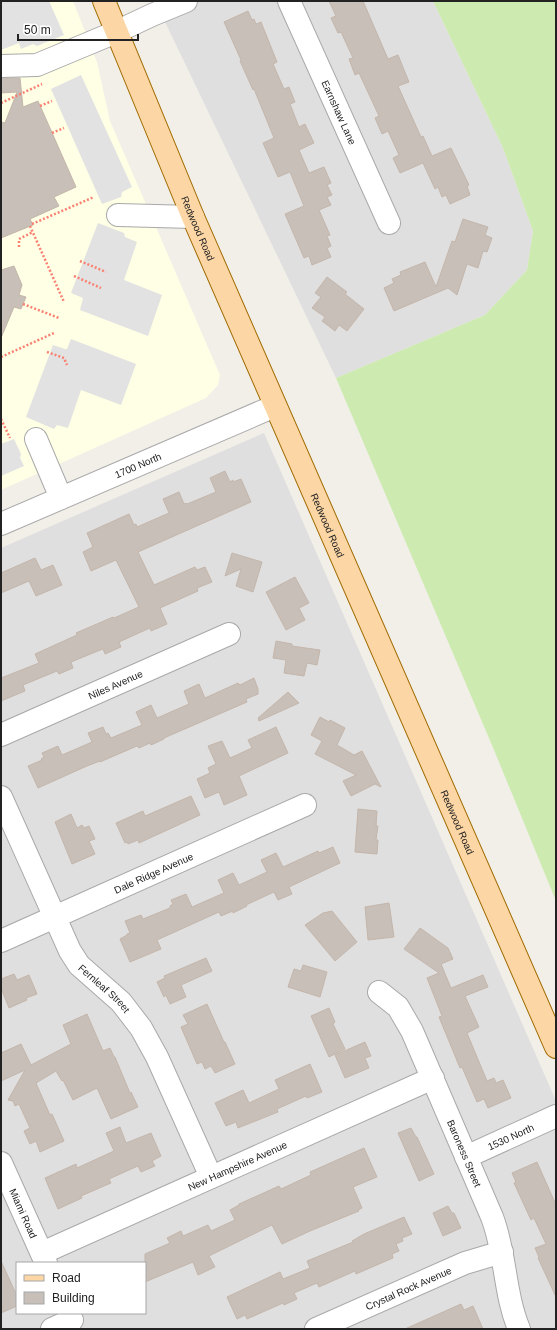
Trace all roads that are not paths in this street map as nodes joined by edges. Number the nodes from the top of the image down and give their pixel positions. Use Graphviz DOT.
graph roads {
  1 [pos="104,1"];
  2 [pos="186,1"];
  3 [pos="289,1"];
  4 [pos="116,32"];
  5 [pos="1,66"];
  6 [pos="118,215"];
  7 [pos="193,217"];
  8 [pos="389,223"];
  9 [pos="275,406"];
  10 [pos="36,439"];
  11 [pos="61,498"];
  12 [pos="1,524"];
  13 [pos="229,634"];
  14 [pos="1,735"];
  15 [pos="1,797"];
  16 [pos="305,805"];
  17 [pos="54,917"];
  18 [pos="1,941"];
  19 [pos="379,992"];
  20 [pos="556,1047"];
  21 [pos="433,1078"];
  22 [pos="556,1116"];
  23 [pos="466,1157"];
  24 [pos="1,1163"];
  25 [pos="211,1177"];
  26 [pos="502,1252"];
  27 [pos="44,1258"];
  28 [pos="316,1329"];
  29 [pos="519,1329"];
  1 -- 4 [label="main road, Redwood Road"];
  2 -- 4 [label="street"];
  3 -- 8 [label="street, Earnshaw Lane"];
  4 -- 5 [label="street"];
  4 -- 7 [label="main road, Redwood Road"];
  6 -- 7 [label="street"];
  7 -- 9 [label="main road, Redwood Road"];
  9 -- 11 [label="street, 1700 North"];
  9 -- 20 [label="main road, Redwood Road"];
  10 -- 11 [label="street"];
  11 -- 12 [label="street, 1700 North"];
  13 -- 14 [label="street, Niles Avenue"];
  15 -- 17 [label="street, Fernleaf Street"];
  16 -- 17 [label="street, Dale Ridge Avenue"];
  17 -- 18 [label="street, Dale Ridge Avenue"];
  17 -- 25 [label="street, Fernleaf Street"];
  19 -- 21 [label="street, Baroness Street"];
  21 -- 23 [label="street, Baroness Street"];
  21 -- 25 [label="street, New Hampshire Avenue"];
  22 -- 23 [label="street, 1530 North"];
  23 -- 26 [label="street, Baroness Street"];
  24 -- 27 [label="street, Miami Road"];
  25 -- 27 [label="street, New Hampshire Avenue"];
  26 -- 28 [label="street, Crystal Rock Avenue"];
  26 -- 29 [label="street, Baroness Street"];
}
